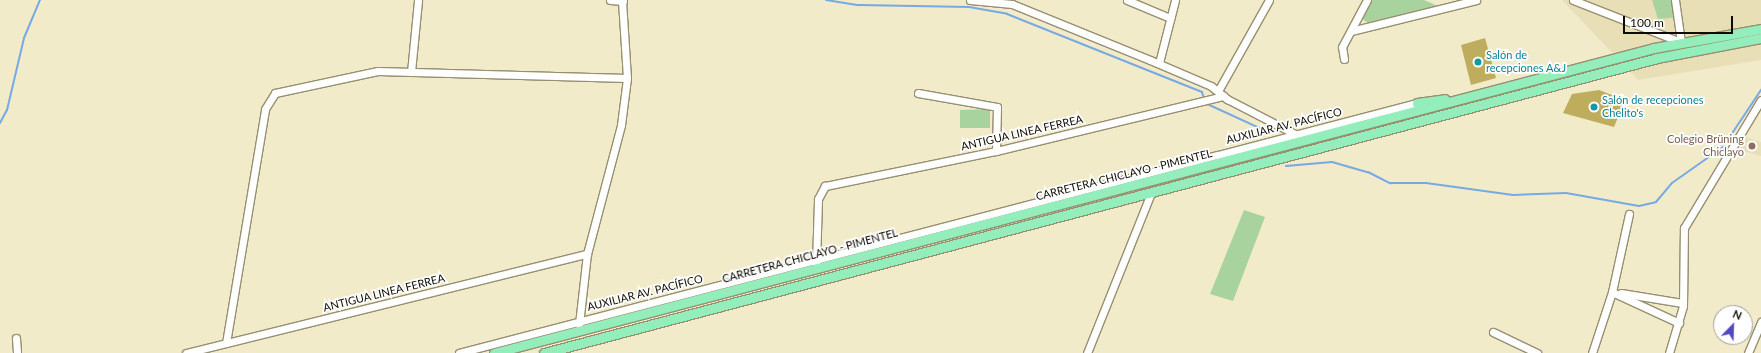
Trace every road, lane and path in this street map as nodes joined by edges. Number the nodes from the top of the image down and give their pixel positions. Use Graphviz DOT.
graph roads {
  1 [pos="418,0"];
  2 [pos="610,0"];
  3 [pos="622,0"];
  4 [pos="970,0"];
  5 [pos="1128,0"];
  6 [pos="1175,0"];
  7 [pos="1269,0"];
  8 [pos="1367,0"];
  9 [pos="1476,0"];
  10 [pos="1573,0"];
  11 [pos="1675,0"];
  12 [pos="1012,2"];
  13 [pos="1170,18"];
  14 [pos="1761,29"];
  15 [pos="1351,31"];
  16 [pos="1761,38"];
  17 [pos="1681,42"];
  18 [pos="1344,59"];
  19 [pos="1158,63"];
  20 [pos="410,72"];
  21 [pos="627,78"];
  22 [pos="918,93"];
  23 [pos="1221,93"];
  24 [pos="1486,94"];
  25 [pos="1761,100"];
  26 [pos="1418,103"];
  27 [pos="1297,134"];
  28 [pos="1308,140"];
  29 [pos="996,152"];
  30 [pos="1148,181"];
  31 [pos="1151,193"];
  32 [pos="1629,214"];
  33 [pos="587,254"];
  34 [pos="816,263"];
  35 [pos="1612,292"];
  36 [pos="1682,303"];
  37 [pos="1761,322"];
  38 [pos="1679,323"];
  39 [pos="580,326"];
  40 [pos="1493,332"];
  41 [pos="16,338"];
  42 [pos="226,343"];
  43 [pos="17,353"];
  44 [pos="186,353"];
  45 [pos="459,353"];
  46 [pos="494,353"];
  47 [pos="544,353"];
  48 [pos="1087,353"];
  49 [pos="1537,353"];
  50 [pos="1592,353"];
  51 [pos="1669,353"];
  52 [pos="1748,353"];
  1 -- 20 [label="street"];
  2 -- 3 [label="street"];
  3 -- 21 [label="street"];
  4 -- 12 [label="street"];
  5 -- 13 [label="street"];
  6 -- 13 [label="street"];
  7 -- 23 [label="street"];
  8 -- 15 [label="street"];
  9 -- 15 [label="street"];
  10 -- 17 [label="street"];
  11 -- 17 [label="street"];
  12 -- 19 [label="street"];
  13 -- 19 [label="street"];
  14 -- 17 [label="main road, CARRETERA CHICLAYO - PIMENTEL"];
  15 -- 18 [label="street"];
  16 -- 31 [label="main road, CARRETERA CHICLAYO - PIMENTEL"];
  17 -- 24 [label="main road, CARRETERA CHICLAYO - PIMENTEL"];
  19 -- 23 [label="street"];
  20 -- 21 [label="street"];
  20 -- 42 [label="street"];
  21 -- 33 [label="street"];
  22 -- 29 [label="street"];
  23 -- 27 [label="street"];
  23 -- 29 [label="street, ANTIGUA LINEA FERREA"];
  24 -- 26 [label="main road"];
  24 -- 28 [label="main road, CARRETERA CHICLAYO - PIMENTEL"];
  25 -- 36 [label="street"];
  26 -- 27 [label="street, AUXILIAR AV. PACÍFICO"];
  27 -- 28 [label="street"];
  27 -- 34 [label="street, AUXILIAR AV. PACÍFICO"];
  28 -- 30 [label="main road, CARRETERA CHICLAYO - PIMENTEL"];
  29 -- 34 [label="street, ANTIGUA LINEA FERREA"];
  30 -- 31 [label="main road"];
  30 -- 34 [label="main road, CARRETERA CHICLAYO - PIMENTEL"];
  31 -- 47 [label="main road, CARRETERA CHICLAYO - PIMENTEL"];
  31 -- 48 [label="street"];
  32 -- 35 [label="street"];
  33 -- 39 [label="street"];
  33 -- 42 [label="street, ANTIGUA LINEA FERREA"];
  34 -- 39 [label="main road, CARRETERA CHICLAYO - PIMENTEL"];
  35 -- 36 [label="street"];
  35 -- 38 [label="street"];
  35 -- 50 [label="street"];
  36 -- 38 [label="street"];
  37 -- 52 [label="street"];
  38 -- 51 [label="street"];
  39 -- 45 [label="street, AUXILIAR AV. PACÍFICO"];
  39 -- 46 [label="main road, CARRETERA CHICLAYO - PIMENTEL"];
  40 -- 49 [label="street"];
  41 -- 43 [label="street"];
  42 -- 44 [label="street, ANTIGUA LINEA FERREA"];
}
